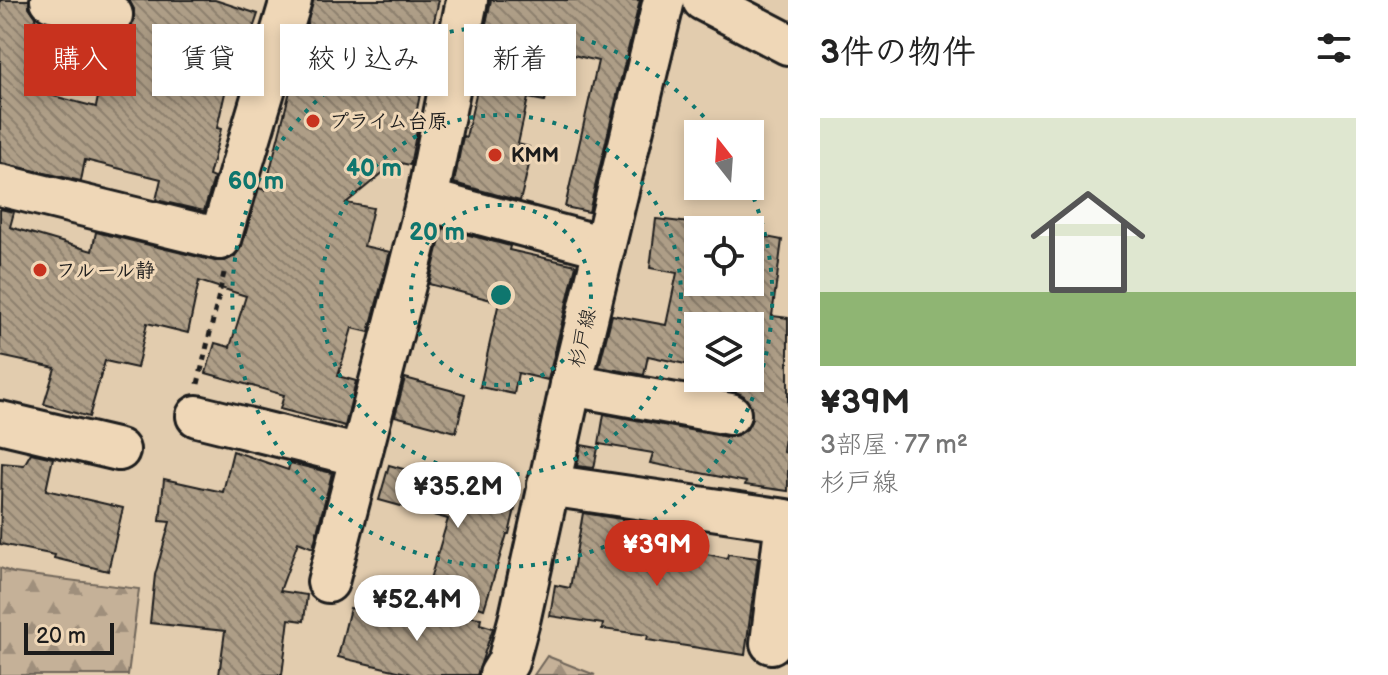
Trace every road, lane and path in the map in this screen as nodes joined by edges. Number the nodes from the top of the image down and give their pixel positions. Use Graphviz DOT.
graph roads {
  1 [pos="51,0"];
  2 [pos="291,0"];
  3 [pos="467,0"];
  4 [pos="664,0"];
  5 [pos="703,0"];
  6 [pos="112,15"];
  7 [pos="788,44"];
  8 [pos="0,185"];
  9 [pos="427,200"];
  10 [pos="220,239"];
  11 [pos="604,247"];
  12 [pos="571,385"];
  13 [pos="730,414"];
  14 [pos="197,416"];
  15 [pos="0,422"];
  16 [pos="119,450"];
  17 [pos="360,456"];
  18 [pos="548,485"];
  19 [pos="328,582"];
  20 [pos="771,643"];
  21 [pos="500,675"];
  1 -- 6 [label="street"];
  2 -- 10 [label="street"];
  3 -- 9 [label="street"];
  4 -- 11 [label="street, 杉戸線"];
  5 -- 7 [label="street"];
  8 -- 10 [label="street"];
  9 -- 11 [label="street"];
  9 -- 17 [label="street"];
  10 -- 14 [label="path"];
  11 -- 12 [label="street, 杉戸線"];
  12 -- 13 [label="street"];
  12 -- 18 [label="street, 杉戸線"];
  14 -- 17 [label="street"];
  15 -- 16 [label="street"];
  17 -- 19 [label="street"];
  18 -- 20 [label="street"];
  18 -- 21 [label="street, 杉戸線"];
}
